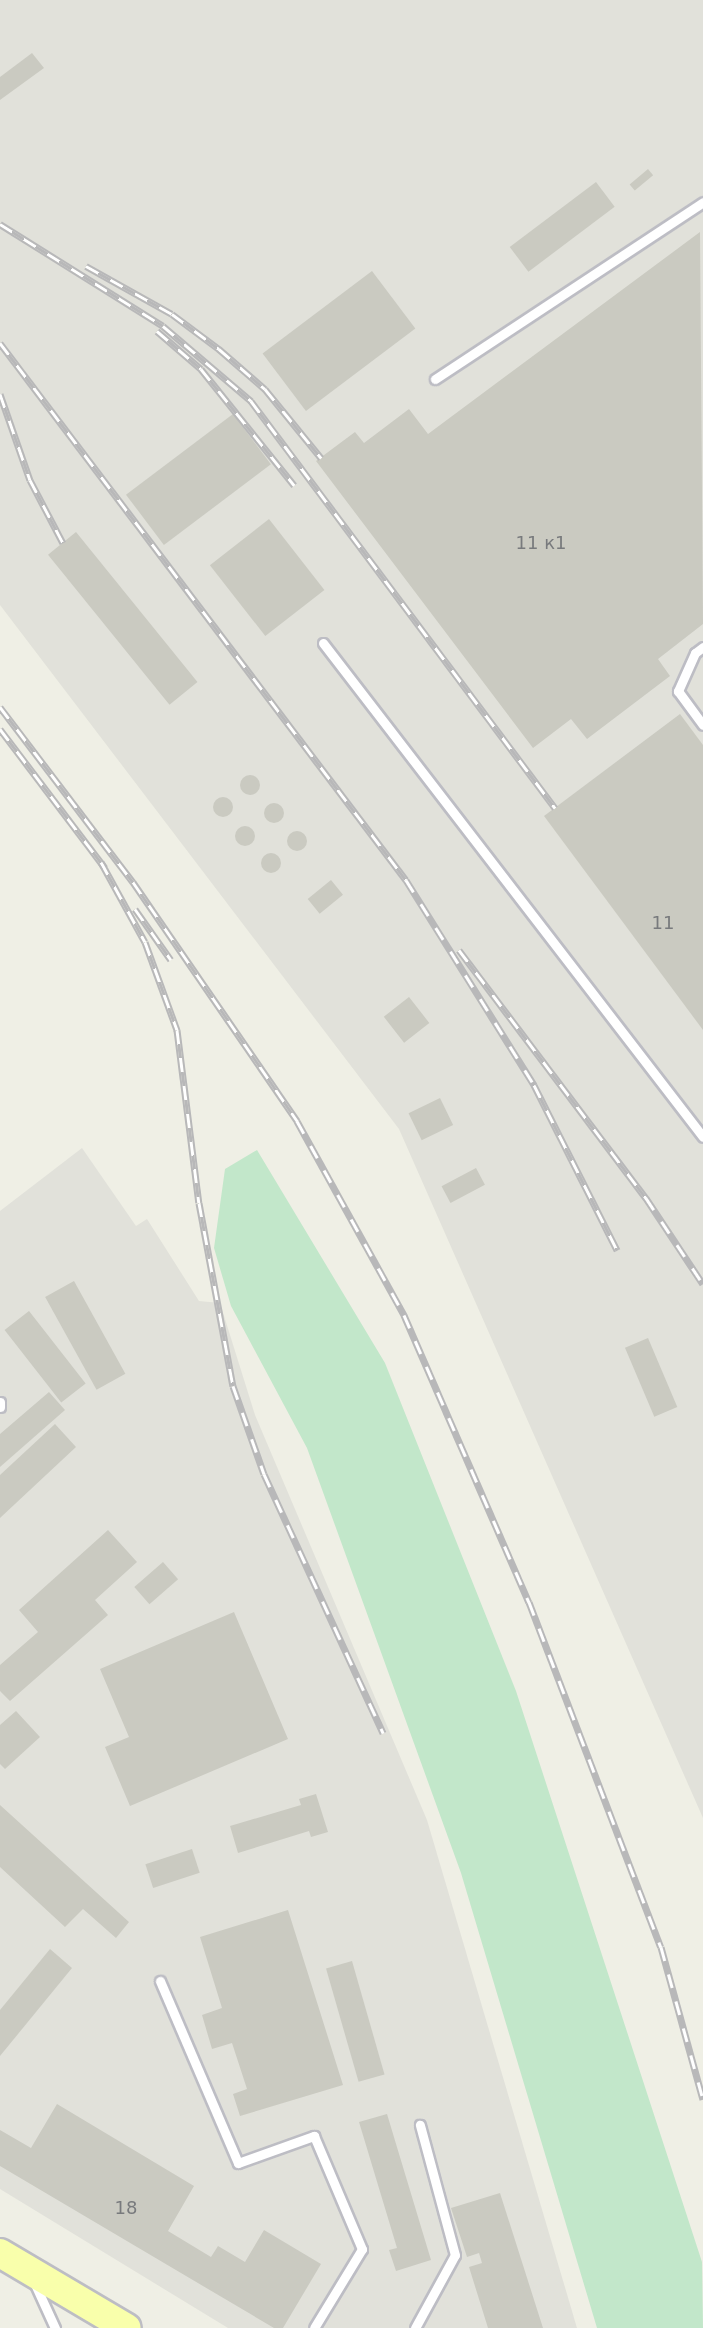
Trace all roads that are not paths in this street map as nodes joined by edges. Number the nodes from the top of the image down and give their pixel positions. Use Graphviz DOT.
graph roads {
  1 [pos="703,202"];
  2 [pos="435,379"];
  3 [pos="323,643"];
  4 [pos="703,647"];
  5 [pos="703,725"];
  6 [pos="703,1137"];
  7 [pos="0,1402"];
  8 [pos="0,1407"];
  9 [pos="160,1981"];
  10 [pos="420,2125"];
  11 [pos="0,2253"];
  12 [pos="28,2269"];
  13 [pos="56,2328"];
  14 [pos="127,2328"];
  15 [pos="314,2328"];
  16 [pos="415,2328"];
  1 -- 2 [label="lane"];
  3 -- 6 [label="lane"];
  4 -- 5 [label="lane"];
  7 -- 8 [label="lane"];
  9 -- 15 [label="lane"];
  10 -- 16 [label="lane"];
  11 -- 12 [label="main road"];
  12 -- 13 [label="lane"];
  12 -- 14 [label="main road"];
}
